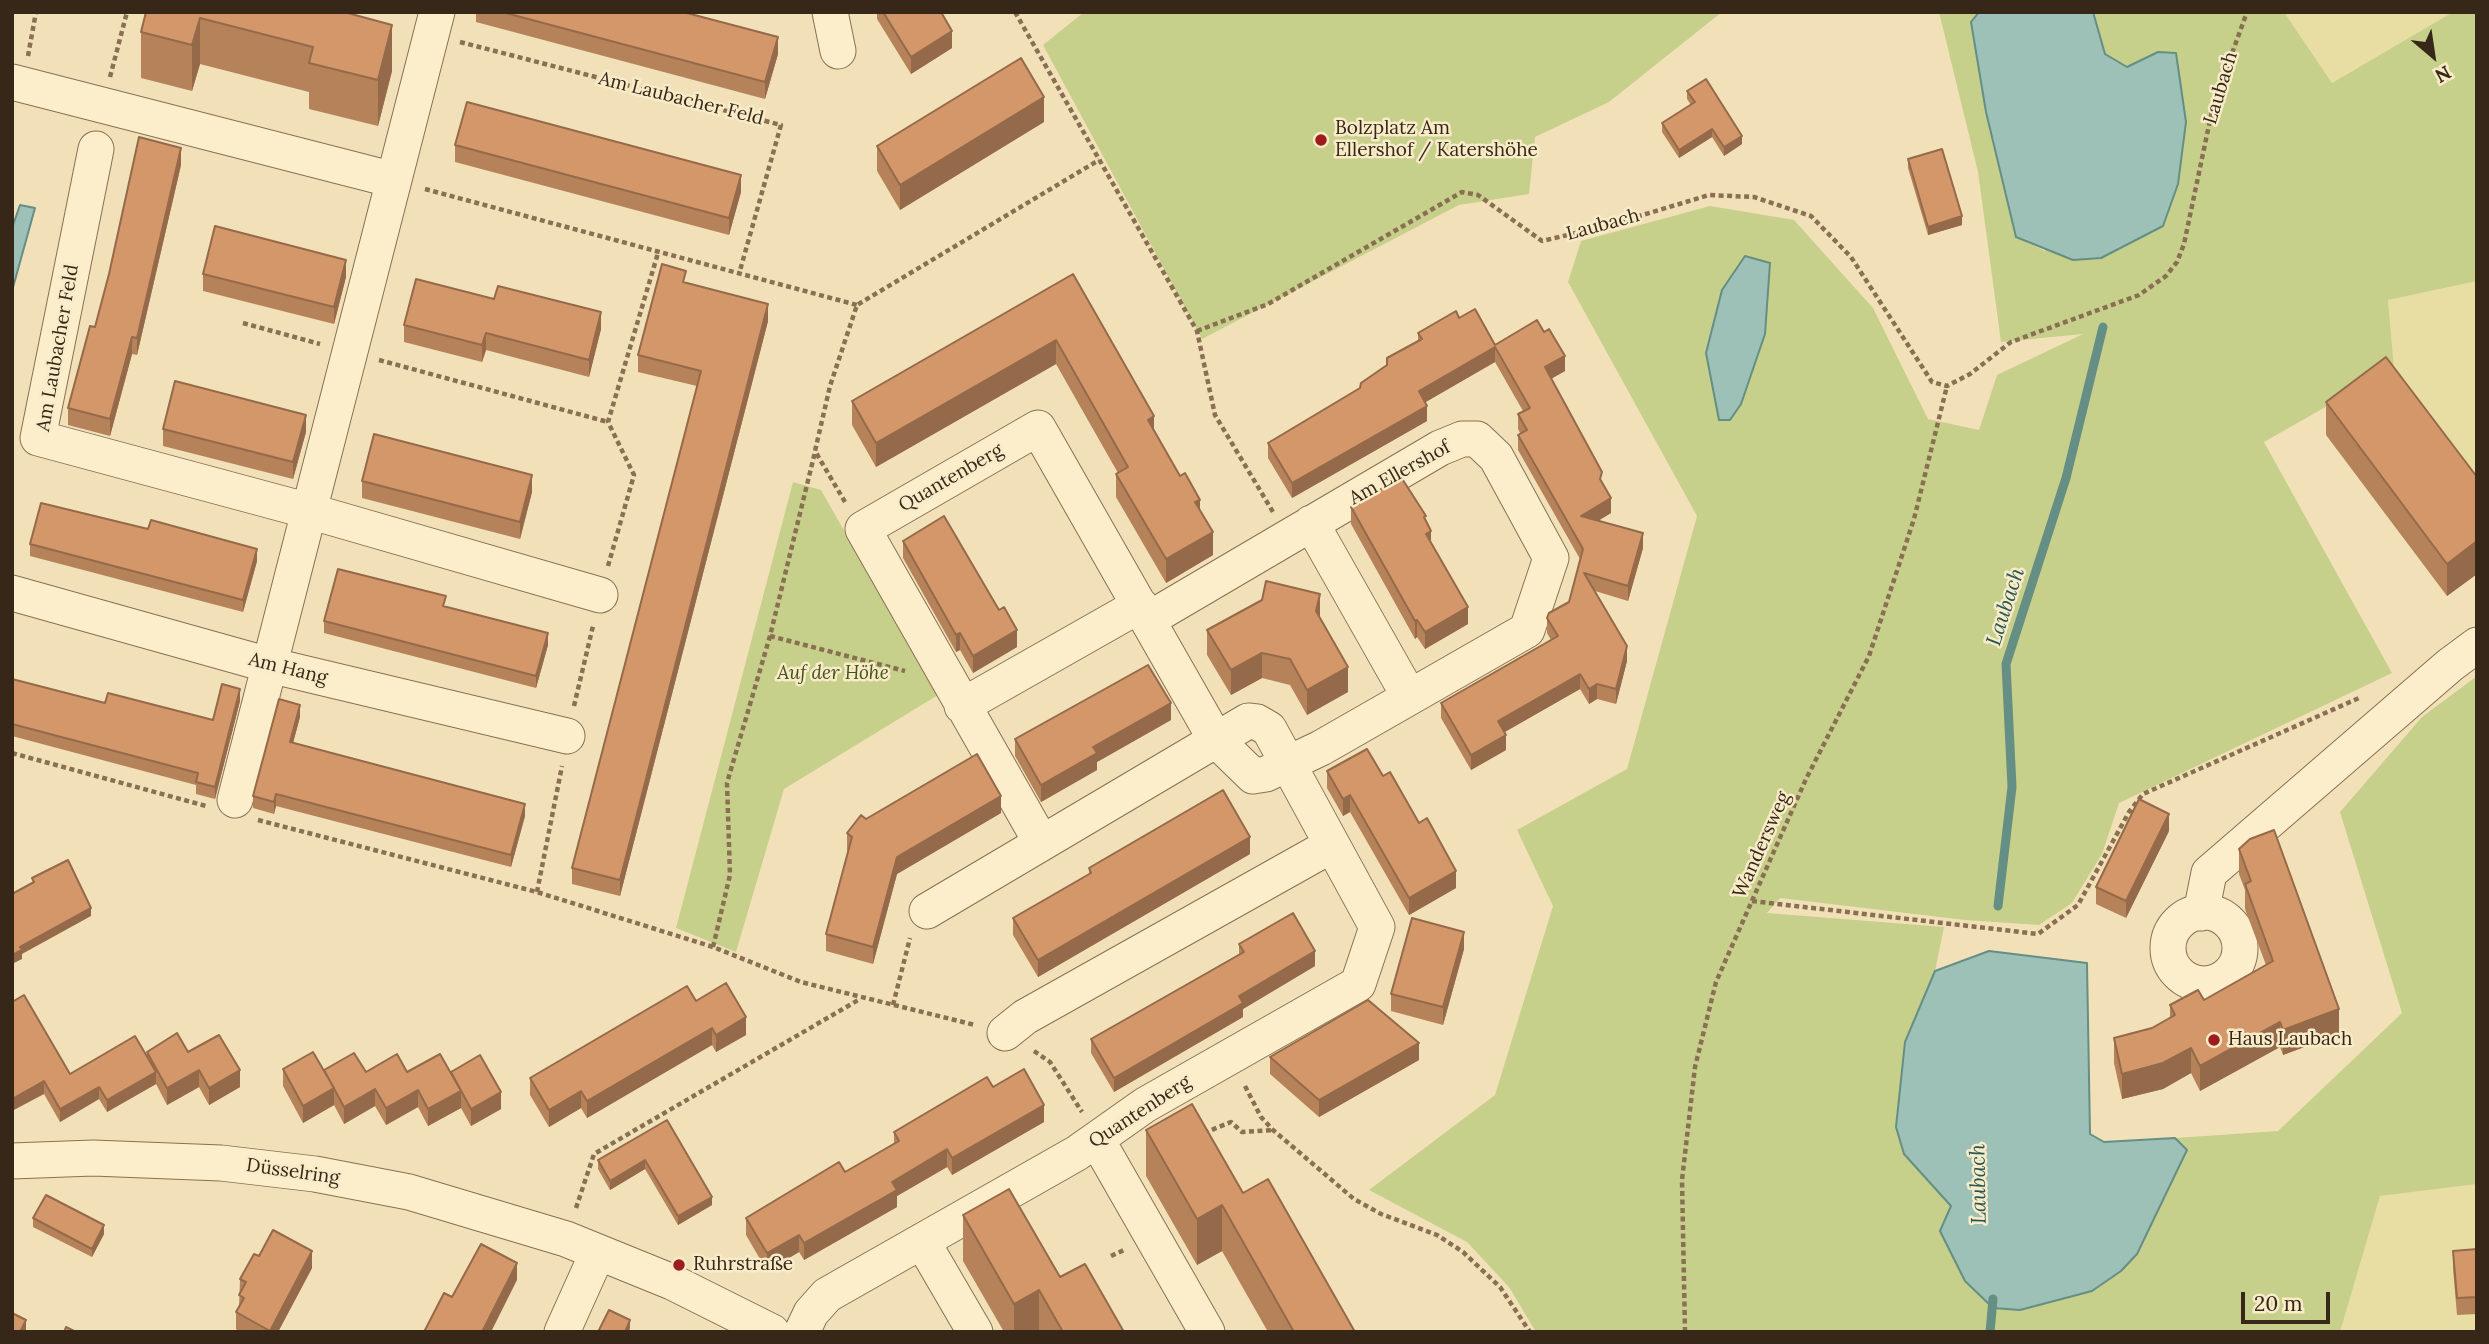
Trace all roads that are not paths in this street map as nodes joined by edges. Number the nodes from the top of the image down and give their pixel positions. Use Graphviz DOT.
graph roads {
  1 [pos="830,12"];
  2 [pos="434,23"];
  3 [pos="838,51"];
  4 [pos="12,82"];
  5 [pos="96,149"];
  6 [pos="394,180"];
  7 [pos="309,511"];
  8 [pos="1299,530"];
  9 [pos="12,593"];
  10 [pos="600,595"];
  11 [pos="1144,612"];
  12 [pos="2477,645"];
  13 [pos="269,665"];
  14 [pos="955,693"];
  15 [pos="1409,696"];
  16 [pos="567,736"];
  17 [pos="1216,740"];
  18 [pos="1289,764"];
  19 [pos="229,808"];
  20 [pos="1041,842"];
  21 [pos="1330,846"];
  22 [pos="928,911"];
  23 [pos="2201,912"];
  24 [pos="1004,1032"];
  25 [pos="1087,1146"];
  26 [pos="12,1161"];
  27 [pos="922,1241"];
  28 [pos="598,1252"];
  29 [pos="562,1332"];
  30 [pos="772,1332"];
  31 [pos="802,1332"];
  32 [pos="975,1332"];
  33 [pos="1208,1332"];
  1 -- 3 [label="street"];
  2 -- 6 [label="street"];
  4 -- 6 [label="street"];
  5 -- 7 [label="street, Am Laubacher Feld"];
  6 -- 7 [label="street"];
  7 -- 10 [label="street"];
  7 -- 13 [label="street"];
  8 -- 11 [label="street, Am Ellershof"];
  8 -- 15 [label="street"];
  8 -- 15 [label="street, Am Ellershof"];
  9 -- 13 [label="street, Am Hang"];
  11 -- 14 [label="street"];
  11 -- 14 [label="street, Quantenberg"];
  11 -- 17 [label="street, Quantenberg"];
  12 -- 23 [label="street"];
  13 -- 16 [label="street, Am Hang"];
  13 -- 19 [label="street"];
  14 -- 20 [label="street"];
  15 -- 18 [label="street, Am Ellershof"];
  17 -- 18 [label="street, Quantenberg"];
  17 -- 20 [label="street"];
  18 -- 21 [label="street, Quantenberg"];
  20 -- 22 [label="street"];
  21 -- 24 [label="street"];
  21 -- 25 [label="street, Quantenberg"];
  25 -- 27 [label="street, Quantenberg"];
  25 -- 33 [label="street"];
  26 -- 28 [label="street, Düsselring"];
  27 -- 31 [label="street, Quantenberg"];
  27 -- 32 [label="street"];
  28 -- 29 [label="street"];
  28 -- 30 [label="street, Düsselring"];
}
